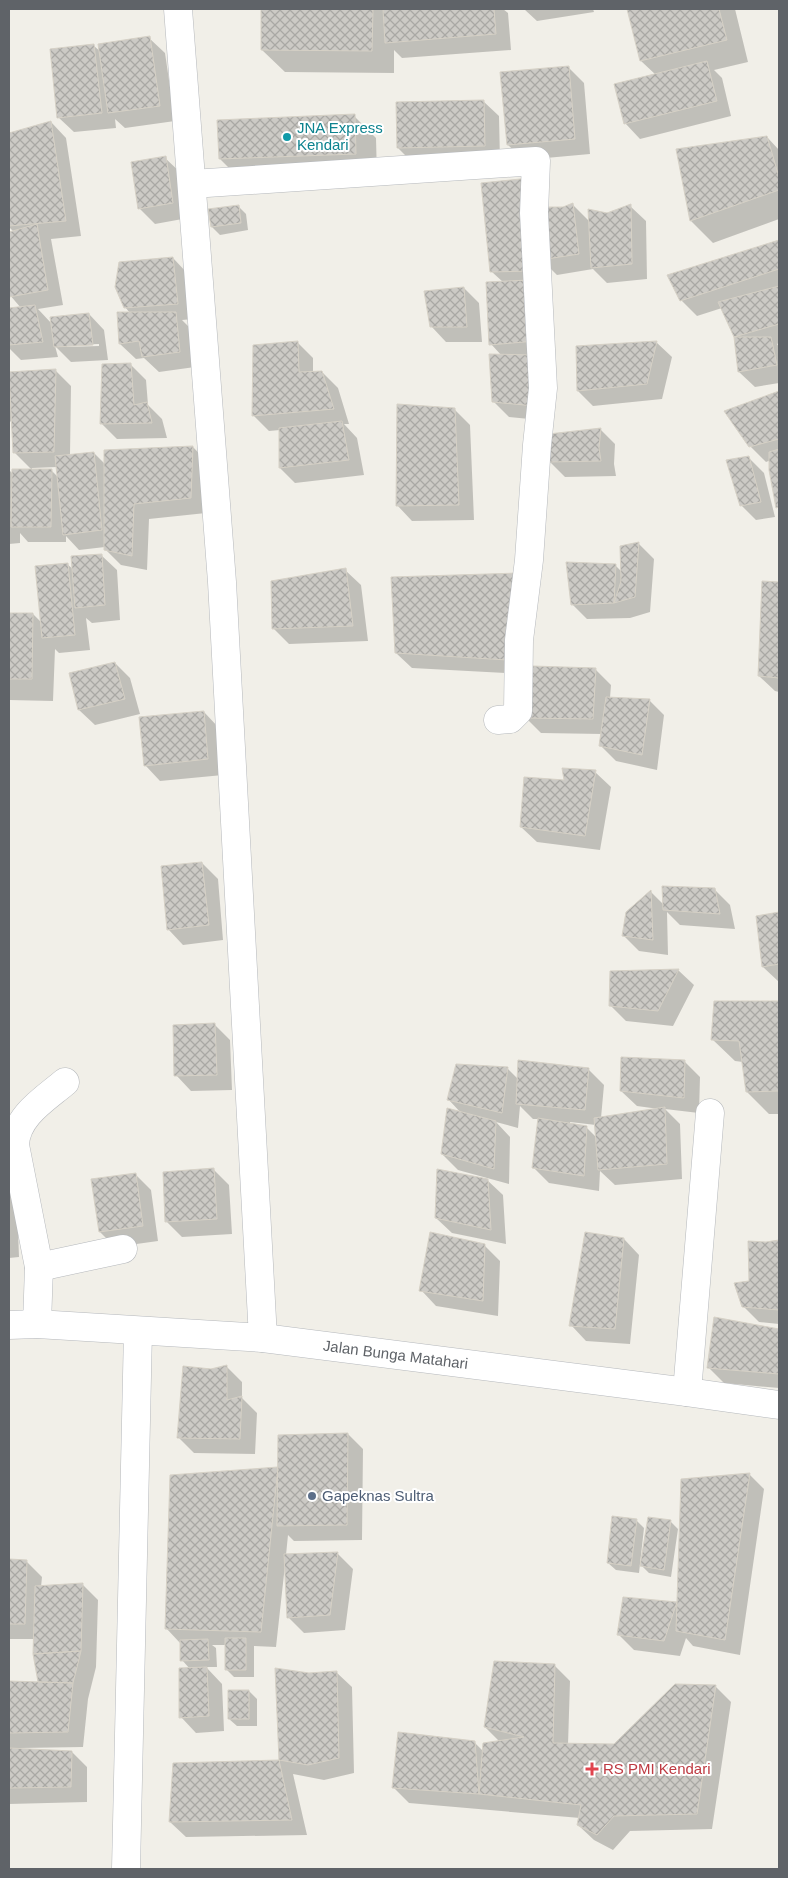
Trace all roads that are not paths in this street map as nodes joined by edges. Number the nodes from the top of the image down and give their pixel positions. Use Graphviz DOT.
graph roads {
  1 [pos="178,9"];
  2 [pos="192,184"];
  3 [pos="498,720"];
  4 [pos="65,1082"];
  5 [pos="710,1113"];
  6 [pos="123,1249"];
  7 [pos="39,1267"];
  8 [pos="37,1324"];
  9 [pos="9,1325"];
  10 [pos="138,1331"];
  11 [pos="262,1338"];
  12 [pos="687,1392"];
  13 [pos="779,1405"];
  14 [pos="126,1869"];
  1 -- 2 [label="street"];
  2 -- 3 [label="street"];
  2 -- 11 [label="street"];
  4 -- 7 [label="street"];
  5 -- 12 [label="street"];
  6 -- 7 [label="street"];
  7 -- 8 [label="street"];
  8 -- 9 [label="street, Jalan Bunga Matahari"];
  8 -- 10 [label="street, Jalan Bunga Matahari"];
  10 -- 11 [label="street, Jalan Bunga Matahari"];
  10 -- 14 [label="street"];
  11 -- 12 [label="street, Jalan Bunga Matahari"];
  12 -- 13 [label="street, Jalan Bunga Matahari"];
}
